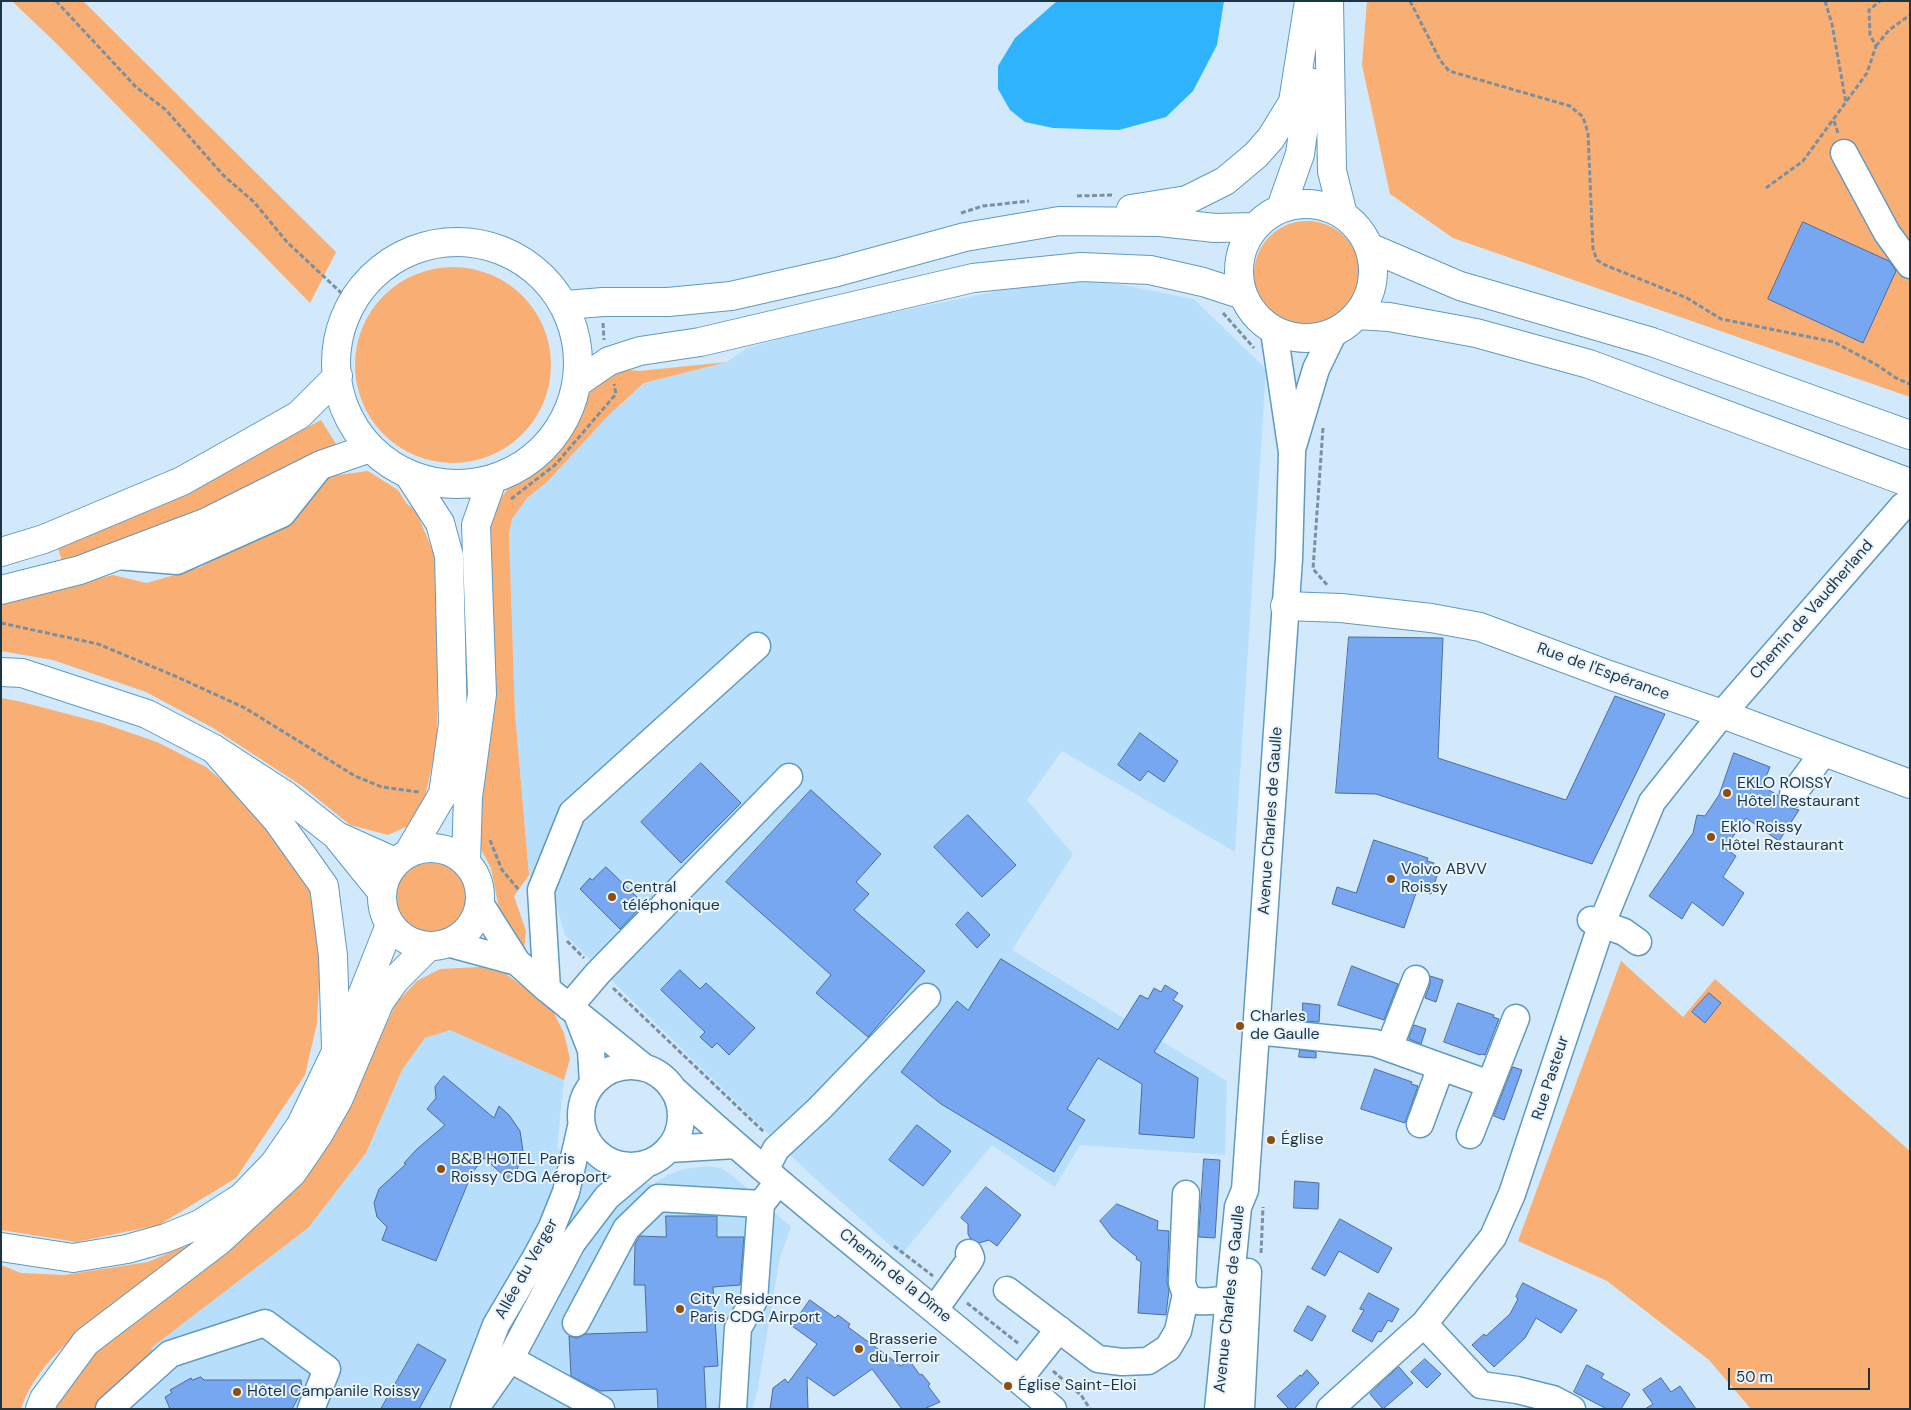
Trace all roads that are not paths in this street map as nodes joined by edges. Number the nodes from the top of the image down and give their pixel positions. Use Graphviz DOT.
graph roads {
  1 [pos="1310,1"];
  2 [pos="1320,1"];
  3 [pos="1329,1"];
  4 [pos="1844,153"];
  5 [pos="1281,208"];
  6 [pos="1344,215"];
  7 [pos="1059,221"];
  8 [pos="1254,227"];
  9 [pos="1369,247"];
  10 [pos="1910,265"];
  11 [pos="1242,295"];
  12 [pos="565,305"];
  13 [pos="1357,315"];
  14 [pos="1274,330"];
  15 [pos="1334,332"];
  16 [pos="338,376"];
  17 [pos="577,383"];
  18 [pos="1910,435"];
  19 [pos="370,448"];
  20 [pos="1292,452"];
  21 [pos="409,475"];
  22 [pos="492,480"];
  23 [pos="1906,494"];
  24 [pos="1,552"];
  25 [pos="1,590"];
  26 [pos="1285,606"];
  27 [pos="757,646"];
  28 [pos="8,672"];
  29 [pos="1722,714"];
  30 [pos="214,749"];
  31 [pos="1824,752"];
  32 [pos="789,777"];
  33 [pos="1910,784"];
  34 [pos="1793,794"];
  35 [pos="337,836"];
  36 [pos="402,857"];
  37 [pos="466,862"];
  38 [pos="382,892"];
  39 [pos="479,902"];
  40 [pos="1597,921"];
  41 [pos="390,925"];
  42 [pos="1638,942"];
  43 [pos="438,944"];
  44 [pos="516,962"];
  45 [pos="1416,978"];
  46 [pos="547,989"];
  47 [pos="927,997"];
  48 [pos="573,1010"];
  49 [pos="1516,1018"];
  50 [pos="1256,1031"];
  51 [pos="1389,1048"];
  52 [pos="336,1053"];
  53 [pos="1441,1066"];
  54 [pos="646,1068"];
  55 [pos="593,1083"];
  56 [pos="1489,1084"];
  57 [pos="672,1088"];
  58 [pos="1420,1124"];
  59 [pos="581,1127"];
  60 [pos="1470,1135"];
  61 [pos="735,1146"];
  62 [pos="670,1149"];
  63 [pos="645,1165"];
  64 [pos="774,1167"];
  65 [pos="1186,1194"];
  66 [pos="761,1204"];
  67 [pos="1,1247"];
  68 [pos="969,1253"];
  69 [pos="1007,1290"];
  70 [pos="1186,1294"];
  71 [pos="1238,1297"];
  72 [pos="942,1299"];
  73 [pos="576,1322"];
  74 [pos="1424,1324"];
  75 [pos="1058,1329"];
  76 [pos="510,1359"];
  77 [pos="1019,1380"];
  78 [pos="40,1409"];
  79 [pos="109,1409"];
  80 [pos="312,1409"];
  81 [pos="464,1409"];
  82 [pos="475,1409"];
  83 [pos="601,1409"];
  84 [pos="733,1409"];
  85 [pos="1053,1409"];
  86 [pos="1218,1409"];
  87 [pos="1241,1409"];
  88 [pos="1330,1409"];
  89 [pos="1572,1409"];
  1 -- 7 [label="main road"];
  2 -- 5 [label="main road"];
  3 -- 6 [label="main road"];
  4 -- 10 [label="street"];
  5 -- 6 [label="main road"];
  5 -- 8 [label="main road"];
  6 -- 9 [label="main road"];
  7 -- 8 [label="main road"];
  7 -- 12 [label="main road"];
  8 -- 11 [label="main road"];
  9 -- 13 [label="main road"];
  9 -- 18 [label="main road"];
  11 -- 14 [label="main road"];
  11 -- 17 [label="main road"];
  12 -- 16 [label="main road"];
  12 -- 17 [label="main road"];
  13 -- 15 [label="main road"];
  13 -- 23 [label="main road"];
  14 -- 15 [label="main road"];
  14 -- 20 [label="street, Avenue Charles de Gaulle"];
  15 -- 20 [label="street, Avenue Charles de Gaulle"];
  16 -- 19 [label="main road"];
  16 -- 24 [label="main road"];
  17 -- 22 [label="main road"];
  19 -- 21 [label="main road"];
  19 -- 25 [label="main road"];
  20 -- 26 [label="street, Avenue Charles de Gaulle"];
  21 -- 22 [label="main road"];
  21 -- 36 [label="main road"];
  22 -- 37 [label="main road"];
  23 -- 29 [label="street, Chemin de Vaudherland"];
  26 -- 29 [label="main road, Rue de l'Espérance"];
  26 -- 50 [label="street, Avenue Charles de Gaulle"];
  27 -- 46 [label="street"];
  28 -- 30 [label="main road"];
  29 -- 31 [label="main road, Rue de l'Espérance"];
  29 -- 40 [label="street, Rue Pasteur"];
  30 -- 35 [label="main road"];
  30 -- 52 [label="main road"];
  31 -- 33 [label="main road, Rue de l'Espérance"];
  31 -- 34 [label="street"];
  32 -- 48 [label="street"];
  35 -- 36 [label="main road"];
  35 -- 38 [label="main road"];
  36 -- 37 [label="main road"];
  36 -- 38 [label="main road"];
  37 -- 39 [label="main road"];
  38 -- 41 [label="main road"];
  39 -- 43 [label="main road"];
  39 -- 44 [label="street"];
  40 -- 42 [label="street"];
  40 -- 74 [label="street, Rue Pasteur"];
  41 -- 43 [label="main road"];
  41 -- 52 [label="main road"];
  43 -- 44 [label="street"];
  43 -- 78 [label="main road"];
  44 -- 46 [label="street"];
  45 -- 51 [label="street"];
  46 -- 48 [label="street"];
  47 -- 64 [label="street"];
  48 -- 54 [label="street"];
  48 -- 55 [label="street"];
  49 -- 56 [label="street"];
  50 -- 51 [label="street"];
  50 -- 71 [label="street, Avenue Charles de Gaulle"];
  51 -- 53 [label="street"];
  52 -- 67 [label="main road"];
  53 -- 56 [label="street"];
  53 -- 58 [label="street"];
  54 -- 55 [label="street"];
  54 -- 57 [label="street"];
  55 -- 59 [label="street"];
  56 -- 60 [label="street"];
  57 -- 61 [label="street, Chemin de la Dîme"];
  57 -- 62 [label="street"];
  59 -- 63 [label="street"];
  59 -- 81 [label="street, Allée du Verger"];
  61 -- 62 [label="street"];
  61 -- 64 [label="street, Chemin de la Dîme"];
  62 -- 63 [label="street"];
  63 -- 76 [label="street, Allée du Verger"];
  64 -- 66 [label="street"];
  64 -- 72 [label="street, Chemin de la Dîme"];
  65 -- 70 [label="street"];
  66 -- 73 [label="street"];
  66 -- 84 [label="street"];
  68 -- 72 [label="street"];
  69 -- 75 [label="street"];
  70 -- 71 [label="street"];
  70 -- 75 [label="street"];
  71 -- 86 [label="street, Avenue Charles de Gaulle"];
  71 -- 87 [label="street, Avenue Charles de Gaulle"];
  72 -- 77 [label="street, Chemin de la Dîme"];
  74 -- 88 [label="street, Rue Pasteur"];
  74 -- 89 [label="street"];
  75 -- 77 [label="street"];
  76 -- 82 [label="street, Allée du Verger"];
  76 -- 83 [label="street"];
  77 -- 85 [label="street, Chemin de la Dîme"];
  79 -- 80 [label="street"];
}
